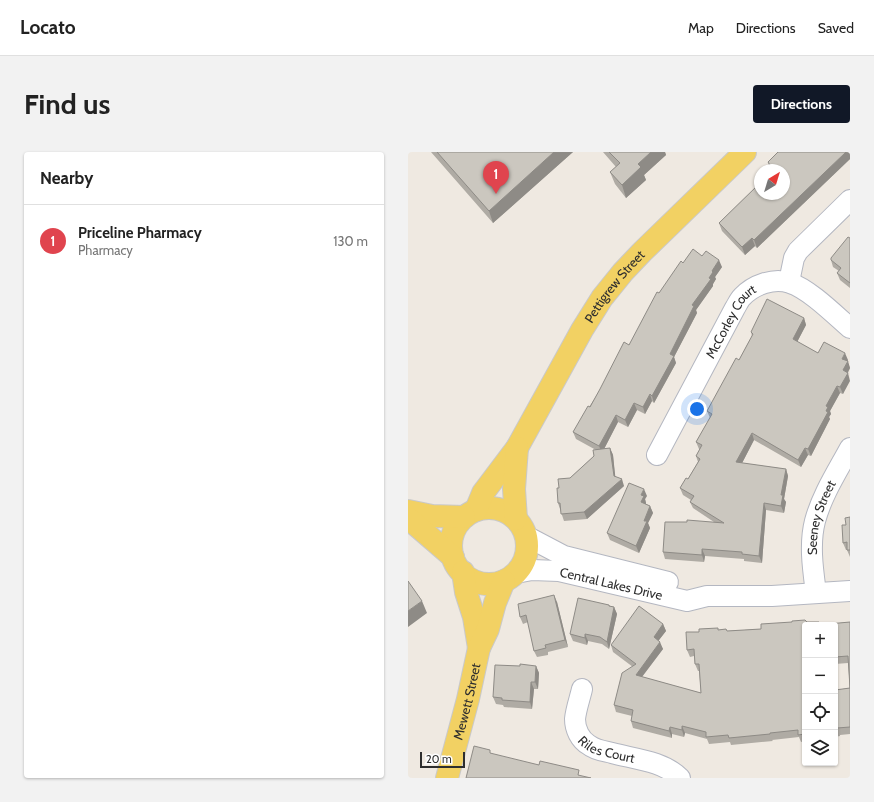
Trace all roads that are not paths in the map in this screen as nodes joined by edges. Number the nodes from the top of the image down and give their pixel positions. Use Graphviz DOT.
graph roads {
  1 [pos="746,152"];
  2 [pos="850,200"];
  3 [pos="789,282"];
  4 [pos="850,328"];
  5 [pos="517,448"];
  6 [pos="850,448"];
  7 [pos="657,455"];
  8 [pos="408,511"];
  9 [pos="470,513"];
  10 [pos="408,518"];
  11 [pos="521,527"];
  12 [pos="458,564"];
  13 [pos="510,577"];
  14 [pos="850,591"];
  15 [pos="816,593"];
  16 [pos="707,596"];
  17 [pos="479,648"];
  18 [pos="582,689"];
  19 [pos="447,778"];
  20 [pos="680,778"];
  1 -- 5 [label="main road, Pettigrew Street"];
  2 -- 3 [label="street"];
  3 -- 4 [label="street"];
  3 -- 7 [label="street, McCorley Court"];
  5 -- 9 [label="main road, Pettigrew Street"];
  5 -- 11 [label="main road, Pettigrew Street"];
  6 -- 15 [label="street, Seeney Street"];
  8 -- 9 [label="main road"];
  9 -- 11 [label="main road"];
  9 -- 12 [label="main road"];
  10 -- 12 [label="main road"];
  11 -- 13 [label="main road"];
  11 -- 16 [label="street, Central Lakes Drive"];
  12 -- 13 [label="main road"];
  12 -- 17 [label="main road, Mewett Street"];
  13 -- 16 [label="street, Central Lakes Drive"];
  13 -- 17 [label="main road, Mewett Street"];
  14 -- 15 [label="street, Central Lakes Drive"];
  15 -- 16 [label="street, Central Lakes Drive"];
  17 -- 19 [label="main road, Mewett Street"];
  18 -- 20 [label="street, Riles Court"];
}
